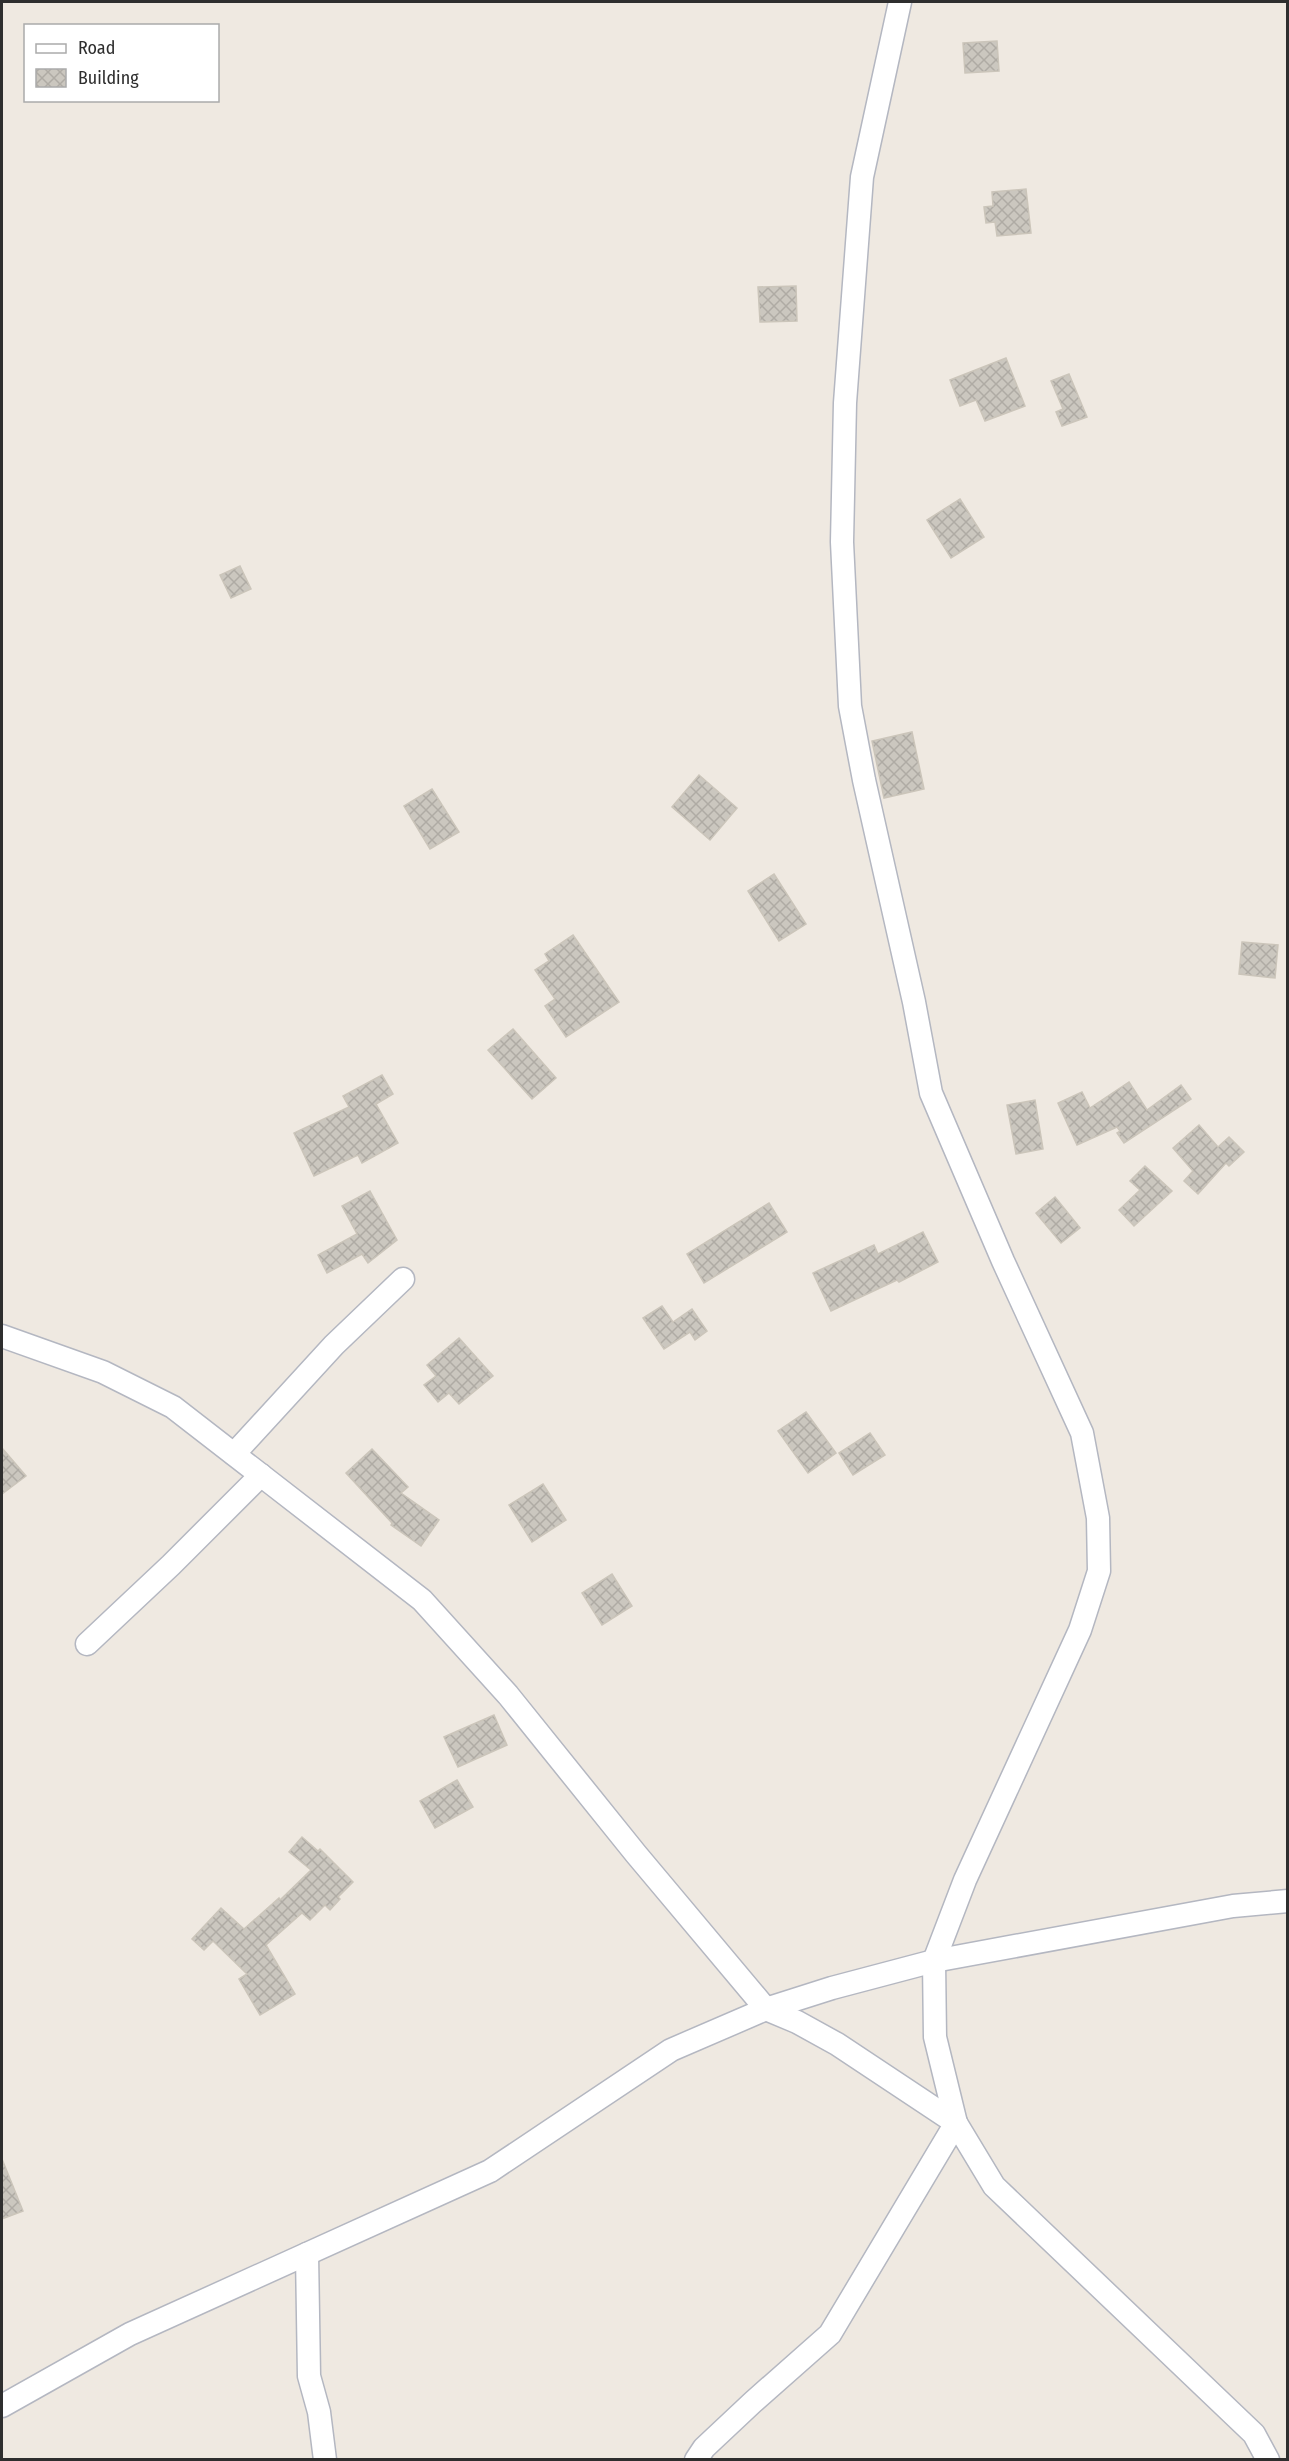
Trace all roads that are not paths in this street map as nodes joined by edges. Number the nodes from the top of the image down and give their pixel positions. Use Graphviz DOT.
graph roads {
  1 [pos="900,2"];
  2 [pos="403,1279"];
  3 [pos="2,1336"];
  4 [pos="234,1454"];
  5 [pos="261,1475"];
  6 [pos="87,1644"];
  7 [pos="1287,1901"];
  8 [pos="934,1961"];
  9 [pos="765,2009"];
  10 [pos="956,2123"];
  11 [pos="307,2254"];
  12 [pos="2,2406"];
  13 [pos="325,2460"];
  14 [pos="696,2460"];
  15 [pos="1268,2460"];
  1 -- 8 [label="street"];
  2 -- 4 [label="street"];
  3 -- 4 [label="street"];
  4 -- 5 [label="street"];
  5 -- 6 [label="street"];
  5 -- 9 [label="street"];
  7 -- 8 [label="street"];
  8 -- 9 [label="street"];
  8 -- 10 [label="street"];
  9 -- 10 [label="street"];
  9 -- 11 [label="street"];
  10 -- 14 [label="street"];
  10 -- 15 [label="street"];
  11 -- 12 [label="street"];
  11 -- 13 [label="street"];
}
